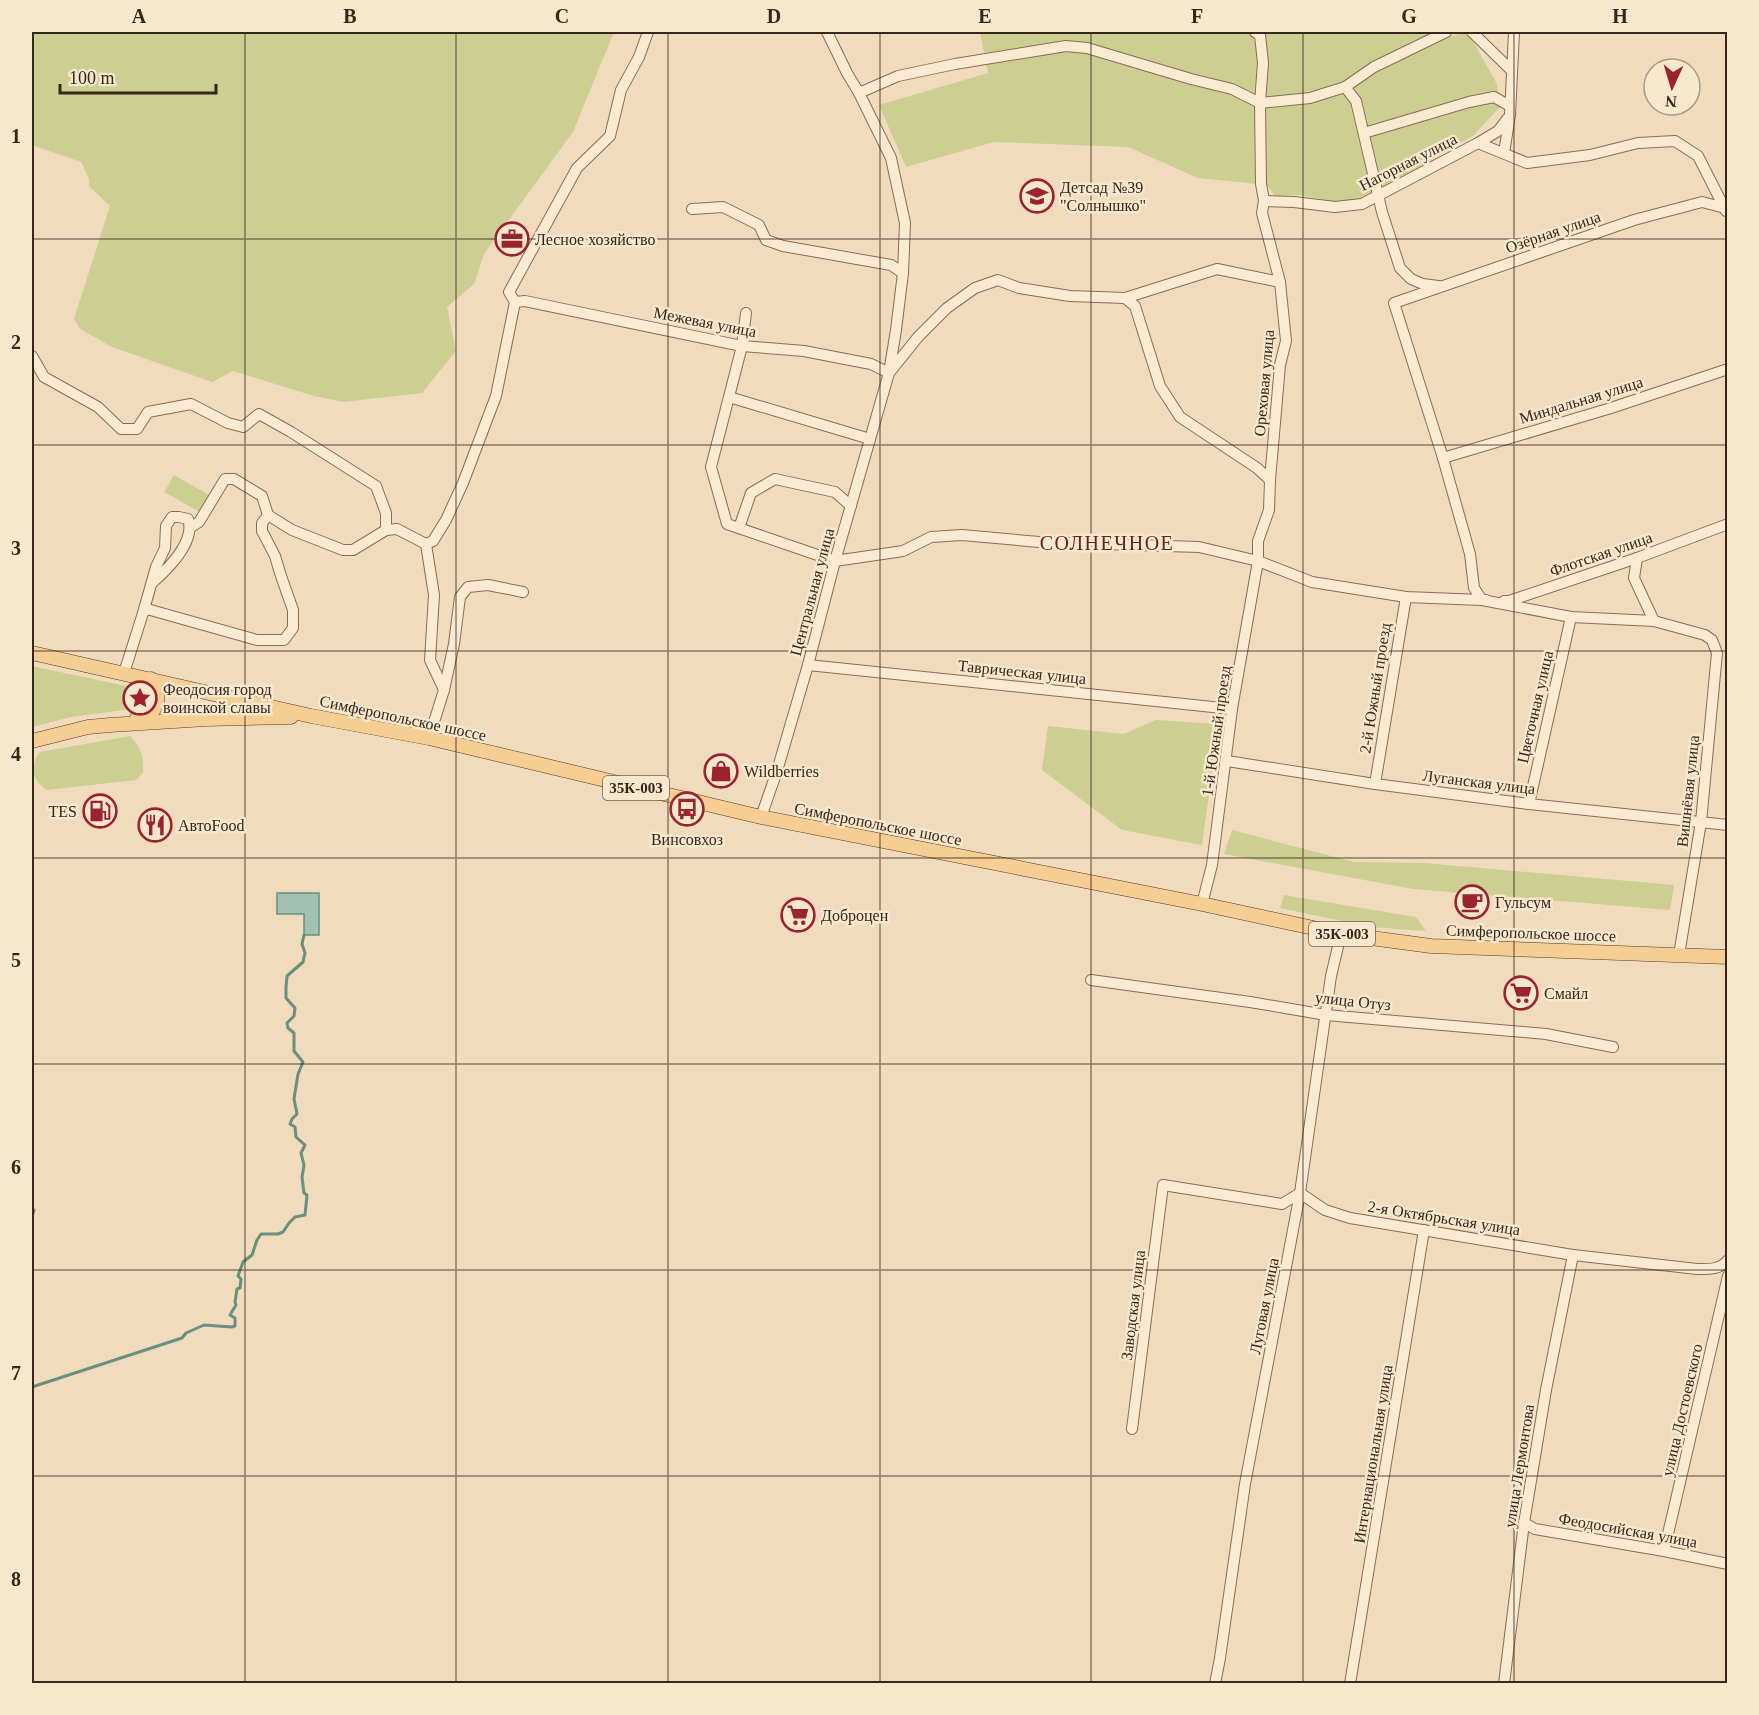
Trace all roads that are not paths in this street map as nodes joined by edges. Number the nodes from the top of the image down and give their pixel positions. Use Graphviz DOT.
graph roads {
  1 [pos="648,32"];
  2 [pos="826,32"];
  3 [pos="1255,32"];
  4 [pos="1446,32"];
  5 [pos="1472,32"];
  6 [pos="1514,32"];
  7 [pos="1512,70"];
  8 [pos="1345,87"];
  9 [pos="859,93"];
  10 [pos="1260,103"];
  11 [pos="1510,111"];
  12 [pos="1364,133"];
  13 [pos="1478,143"];
  14 [pos="1504,153"];
  15 [pos="1378,196"];
  16 [pos="1264,201"];
  17 [pos="692,209"];
  18 [pos="1726,211"];
  19 [pos="903,273"];
  20 [pos="1280,282"];
  21 [pos="1441,286"];
  22 [pos="1125,298"];
  23 [pos="515,302"];
  24 [pos="746,313"];
  25 [pos="742,346"];
  26 [pos="32,356"];
  27 [pos="1728,369"];
  28 [pos="889,373"];
  29 [pos="729,397"];
  30 [pos="870,439"];
  31 [pos="1443,458"];
  32 [pos="1270,480"];
  33 [pos="851,506"];
  34 [pos="268,514"];
  35 [pos="1728,524"];
  36 [pos="191,527"];
  37 [pos="740,528"];
  38 [pos="386,530"];
  39 [pos="426,544"];
  40 [pos="1637,558"];
  41 [pos="835,561"];
  42 [pos="1258,561"];
  43 [pos="152,583"];
  44 [pos="522,592"];
  45 [pos="1406,597"];
  46 [pos="1482,600"];
  47 [pos="143,614"];
  48 [pos="1571,617"];
  49 [pos="1654,621"];
  50 [pos="32,653"];
  51 [pos="808,665"];
  52 [pos="124,673"];
  53 [pos="151,679"];
  54 [pos="444,690"];
  55 [pos="1232,709"];
  56 [pos="311,716"];
  57 [pos="132,723"];
  58 [pos="429,738"];
  59 [pos="32,741"];
  60 [pos="1227,761"];
  61 [pos="1375,784"];
  62 [pos="1529,804"];
  63 [pos="761,817"];
  64 [pos="1701,822"];
  65 [pos="1728,825"];
  66 [pos="1202,904"];
  67 [pos="1341,934"];
  68 [pos="1678,955"];
  69 [pos="1728,957"];
  70 [pos="1091,980"];
  71 [pos="1326,1015"];
  72 [pos="1613,1047"];
  73 [pos="1300,1193"];
  74 [pos="1424,1230"];
  75 [pos="1573,1255"];
  76 [pos="1728,1260"];
  77 [pos="1728,1276"];
  78 [pos="1725,1296"];
  79 [pos="1132,1429"];
  80 [pos="1524,1523"];
  81 [pos="1664,1551"];
  82 [pos="1728,1564"];
  83 [pos="1215,1683"];
  84 [pos="1350,1683"];
  85 [pos="1504,1683"];
  1 -- 23 [label="street"];
  2 -- 9 [label="street, Центральная улица"];
  3 -- 10 [label="street, Ореховая улица"];
  4 -- 8 [label="street"];
  5 -- 7 [label="street"];
  6 -- 7 [label="street"];
  7 -- 11 [label="street"];
  8 -- 10 [label="street"];
  8 -- 12 [label="street"];
  9 -- 10 [label="street"];
  9 -- 19 [label="street, Центральная улица"];
  10 -- 16 [label="street, Ореховая улица"];
  11 -- 12 [label="street"];
  11 -- 13 [label="street"];
  11 -- 14 [label="street"];
  12 -- 15 [label="street"];
  13 -- 14 [label="street, Нагорная улица"];
  13 -- 15 [label="street, Нагорная улица"];
  14 -- 18 [label="street, Нагорная улица"];
  15 -- 16 [label="street, Нагорная улица"];
  15 -- 21 [label="street"];
  16 -- 20 [label="street, Ореховая улица"];
  17 -- 19 [label="street"];
  18 -- 21 [label="street, Озёрная улица"];
  19 -- 28 [label="street, Центральная улица"];
  20 -- 22 [label="street, Центральная улица"];
  20 -- 32 [label="street, Ореховая улица"];
  21 -- 31 [label="street, Озёрная улица"];
  22 -- 28 [label="street, Центральная улица"];
  22 -- 32 [label="street"];
  23 -- 25 [label="street, Межевая улица"];
  23 -- 39 [label="street"];
  24 -- 25 [label="street"];
  25 -- 28 [label="street, Межевая улица"];
  25 -- 29 [label="street"];
  26 -- 38 [label="street"];
  27 -- 31 [label="street, Миндальная улица"];
  28 -- 30 [label="street, Центральная улица"];
  29 -- 30 [label="street"];
  29 -- 37 [label="street"];
  30 -- 33 [label="street, Центральная улица"];
  31 -- 46 [label="street"];
  32 -- 42 [label="street, Ореховая улица"];
  33 -- 37 [label="street"];
  33 -- 41 [label="street, Центральная улица"];
  34 -- 36 [label="street"];
  34 -- 38 [label="street"];
  34 -- 47 [label="street"];
  35 -- 40 [label="street, Флотская улица"];
  36 -- 43 [label="street"];
  36 -- 43 [label="street"];
  37 -- 41 [label="street"];
  38 -- 39 [label="street"];
  39 -- 54 [label="street"];
  40 -- 46 [label="street, Флотская улица"];
  40 -- 49 [label="street"];
  41 -- 42 [label="street"];
  41 -- 51 [label="street, Центральная улица"];
  42 -- 45 [label="street"];
  42 -- 55 [label="street, 1-й Южный проезд"];
  43 -- 47 [label="street"];
  44 -- 54 [label="street"];
  45 -- 46 [label="street"];
  45 -- 61 [label="street, 2-й Южный проезд"];
  46 -- 48 [label="street"];
  47 -- 52 [label="street"];
  48 -- 49 [label="street"];
  48 -- 62 [label="street, Цветочная улица"];
  49 -- 64 [label="street, Вишнёвая улица"];
  50 -- 52 [label="main road, Симферопольское шоссе"];
  51 -- 55 [label="street, Таврическая улица"];
  51 -- 63 [label="street, Центральная улица"];
  52 -- 53 [label="main road, Симферопольское шоссе"];
  53 -- 56 [label="main road, Симферопольское шоссе"];
  53 -- 57 [label="main road"];
  54 -- 58 [label="street"];
  55 -- 60 [label="street, 1-й Южный проезд"];
  56 -- 57 [label="main road, 35К-003"];
  56 -- 58 [label="main road, Симферопольское шоссе / 35К-003"];
  57 -- 59 [label="main road, 35К-003"];
  58 -- 63 [label="main road, Симферопольское шоссе / 35К-003"];
  60 -- 61 [label="street, Луганская улица"];
  60 -- 66 [label="street, 1-й Южный проезд"];
  61 -- 62 [label="street, Луганская улица"];
  62 -- 64 [label="street, Луганская улица"];
  63 -- 66 [label="main road, Симферопольское шоссе / 35К-003"];
  64 -- 65 [label="street, Луганская улица"];
  64 -- 68 [label="street, Вишнёвая улица"];
  66 -- 67 [label="main road, Симферопольское шоссе / 35К-003"];
  67 -- 68 [label="main road, Симферопольское шоссе / 35К-003"];
  67 -- 71 [label="street, Луговая улица"];
  68 -- 69 [label="main road, Симферопольское шоссе / 35К-003"];
  70 -- 71 [label="street, улица Отуз"];
  71 -- 72 [label="street, улица Отуз"];
  71 -- 73 [label="street, Луговая улица"];
  73 -- 74 [label="street, 2-я Октябрьская улица"];
  73 -- 79 [label="street, Заводская улица"];
  73 -- 83 [label="street, Луговая улица"];
  74 -- 75 [label="street, 2-я Октябрьская улица"];
  74 -- 84 [label="street, Интернациональная улица"];
  75 -- 76 [label="street, 2-я Октябрьская улица"];
  75 -- 80 [label="street, улица Лермонтова"];
  77 -- 78 [label="street, улица Достоевского"];
  78 -- 81 [label="street, улица Достоевского"];
  80 -- 81 [label="street, Феодосийская улица"];
  80 -- 85 [label="street, улица Лермонтова"];
  81 -- 82 [label="street, Феодосийская улица"];
}
